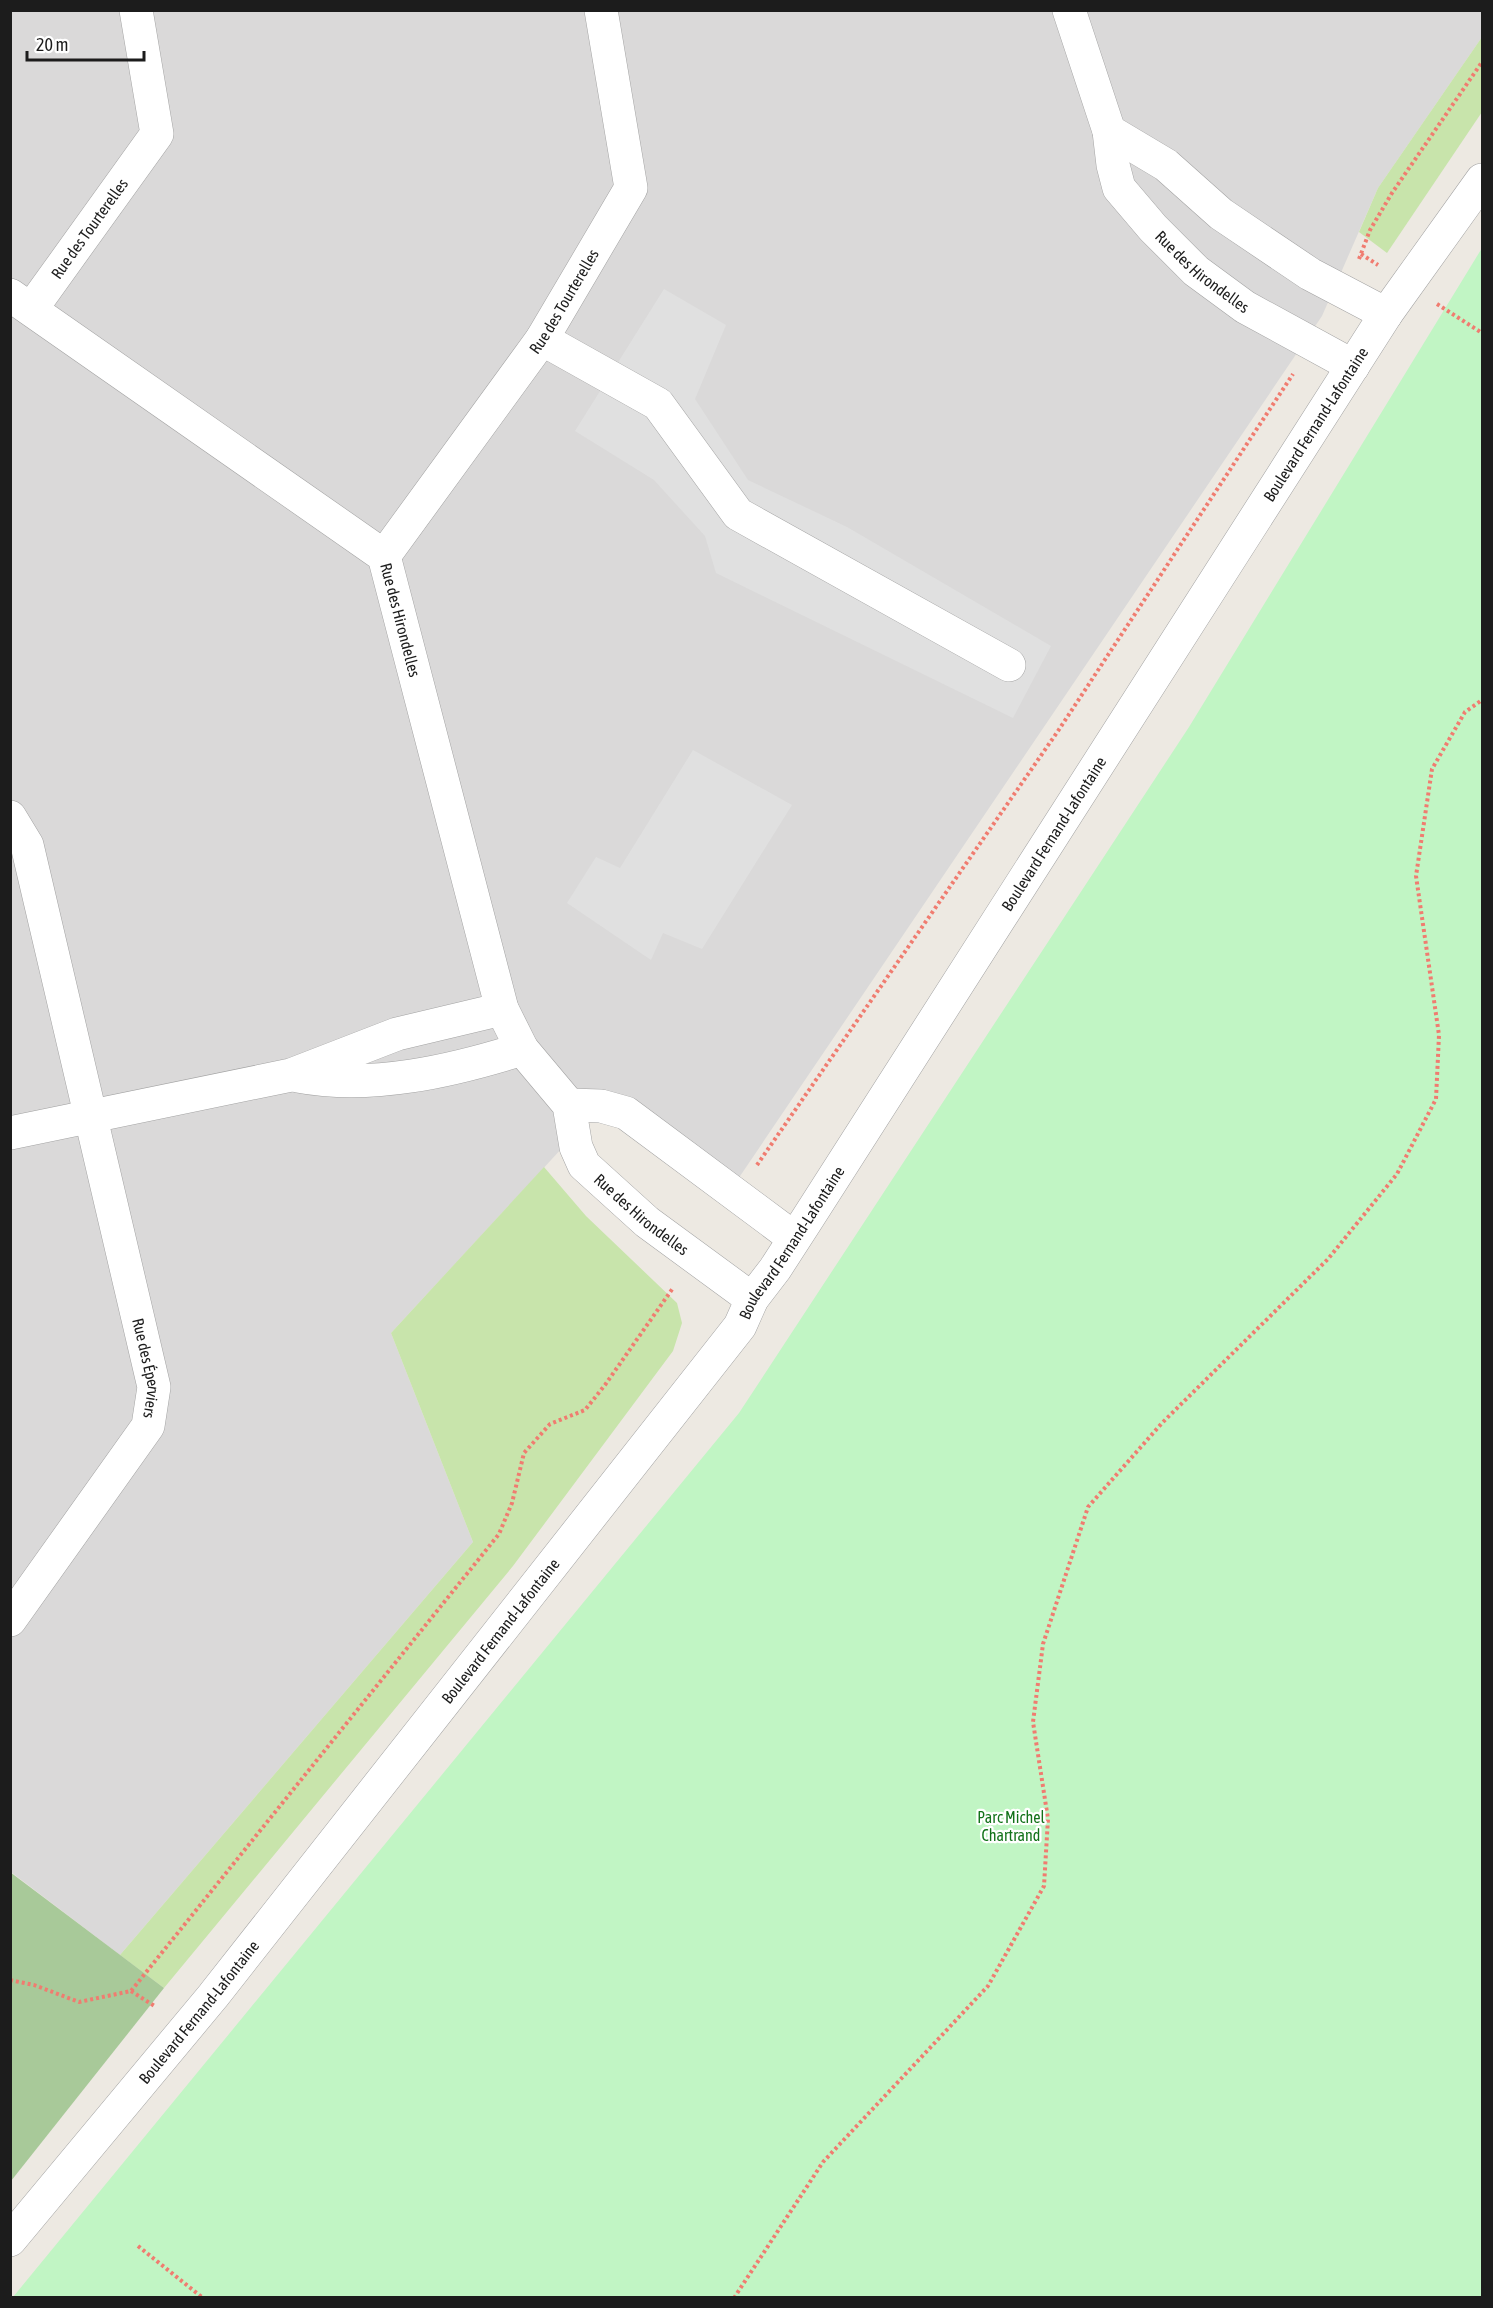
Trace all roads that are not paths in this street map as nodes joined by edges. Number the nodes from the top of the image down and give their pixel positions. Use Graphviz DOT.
graph roads {
  1 [pos="136,10"];
  2 [pos="600,10"];
  3 [pos="1069,10"];
  4 [pos="1109,131"];
  5 [pos="1482,180"];
  6 [pos="21,302"];
  7 [pos="1386,314"];
  8 [pos="542,339"];
  9 [pos="1353,366"];
  10 [pos="384,556"];
  11 [pos="1009,665"];
  12 [pos="10,817"];
  13 [pos="502,1009"];
  14 [pos="522,1049"];
  15 [pos="291,1075"];
  16 [pos="569,1105"];
  17 [pos="91,1116"];
  18 [pos="10,1132"];
  19 [pos="794,1238"];
  20 [pos="752,1299"];
  21 [pos="10,1620"];
  22 [pos="10,2240"];
  1 -- 6 [label="street, Rue des Tourterelles"];
  2 -- 8 [label="street, Rue des Tourterelles"];
  3 -- 4 [label="street, Rue des Hirondelles"];
  4 -- 7 [label="street"];
  4 -- 9 [label="street, Rue des Hirondelles"];
  5 -- 7 [label="street, Boulevard Fernand-Lafontaine"];
  6 -- 10 [label="street, Rue des Hirondelles"];
  7 -- 9 [label="street, Boulevard Fernand-Lafontaine"];
  8 -- 10 [label="street, Rue des Tourterelles"];
  8 -- 11 [label="street"];
  9 -- 19 [label="street, Boulevard Fernand-Lafontaine"];
  10 -- 13 [label="street, Rue des Hirondelles"];
  12 -- 17 [label="street, Rue des Éperviers"];
  13 -- 14 [label="street, Rue des Hirondelles"];
  13 -- 15 [label="street"];
  14 -- 15 [label="street"];
  14 -- 16 [label="street, Rue des Hirondelles"];
  15 -- 17 [label="street"];
  16 -- 19 [label="street"];
  16 -- 20 [label="street, Rue des Hirondelles"];
  17 -- 18 [label="street"];
  17 -- 21 [label="street, Rue des Éperviers"];
  19 -- 20 [label="street, Boulevard Fernand-Lafontaine"];
  20 -- 22 [label="street, Boulevard Fernand-Lafontaine"];
}
